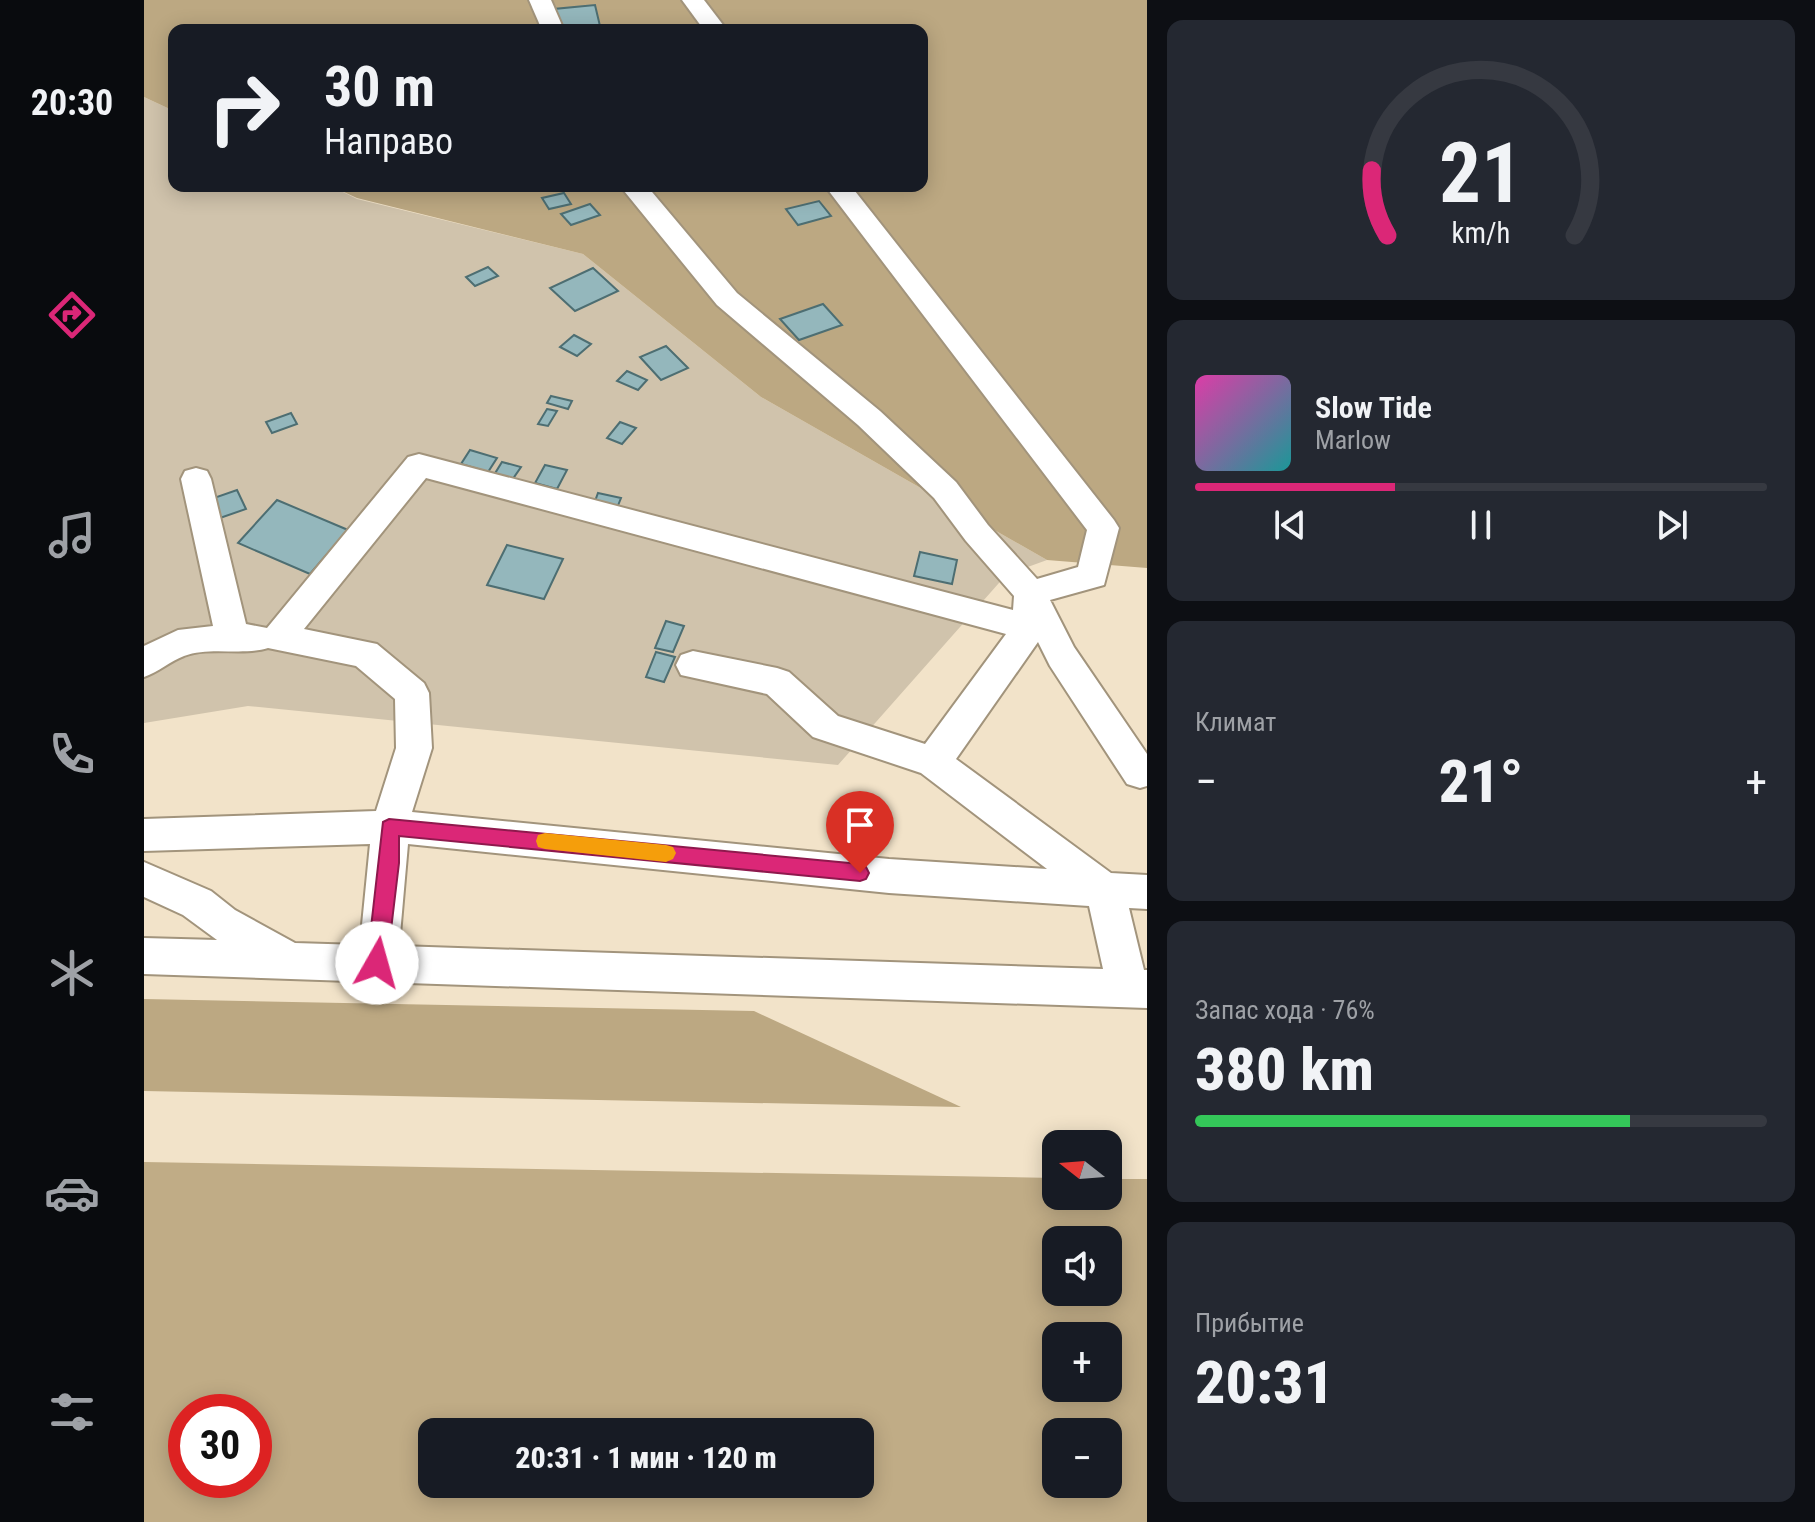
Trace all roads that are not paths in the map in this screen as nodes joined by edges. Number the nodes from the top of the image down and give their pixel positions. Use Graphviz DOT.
graph roads {
  1 [pos="540,0"];
  2 [pos="693,0"];
  3 [pos="550,24"];
  4 [pos="711,24"];
  5 [pos="638,192"];
  6 [pos="843,192"];
  7 [pos="196,479"];
  8 [pos="1030,593"];
  9 [pos="1030,627"];
  10 [pos="232,637"];
  11 [pos="278,638"];
  12 [pos="144,663"];
  13 [pos="693,665"];
  14 [pos="933,762"];
  15 [pos="1140,773"];
  16 [pos="389,827"];
  17 [pos="144,835"];
  18 [pos="144,879"];
  19 [pos="1105,890"];
  20 [pos="1147,892"];
  21 [pos="144,956"];
  22 [pos="290,960"];
  23 [pos="377,963"];
  24 [pos="1137,989"];
  1 -- 3 [label="street"];
  2 -- 4 [label="street"];
  5 -- 8 [label="street"];
  6 -- 8 [label="street"];
  7 -- 10 [label="street"];
  8 -- 9 [label="street"];
  8 -- 15 [label="street"];
  9 -- 11 [label="street"];
  9 -- 14 [label="street"];
  10 -- 11 [label="street"];
  10 -- 12 [label="street"];
  11 -- 16 [label="street"];
  13 -- 14 [label="street"];
  14 -- 19 [label="street"];
  16 -- 17 [label="street"];
  16 -- 19 [label="street"];
  16 -- 23 [label="street"];
  18 -- 22 [label="street"];
  19 -- 20 [label="street"];
  19 -- 24 [label="street"];
  21 -- 22 [label="street"];
  22 -- 23 [label="street"];
  23 -- 24 [label="street"];
}
